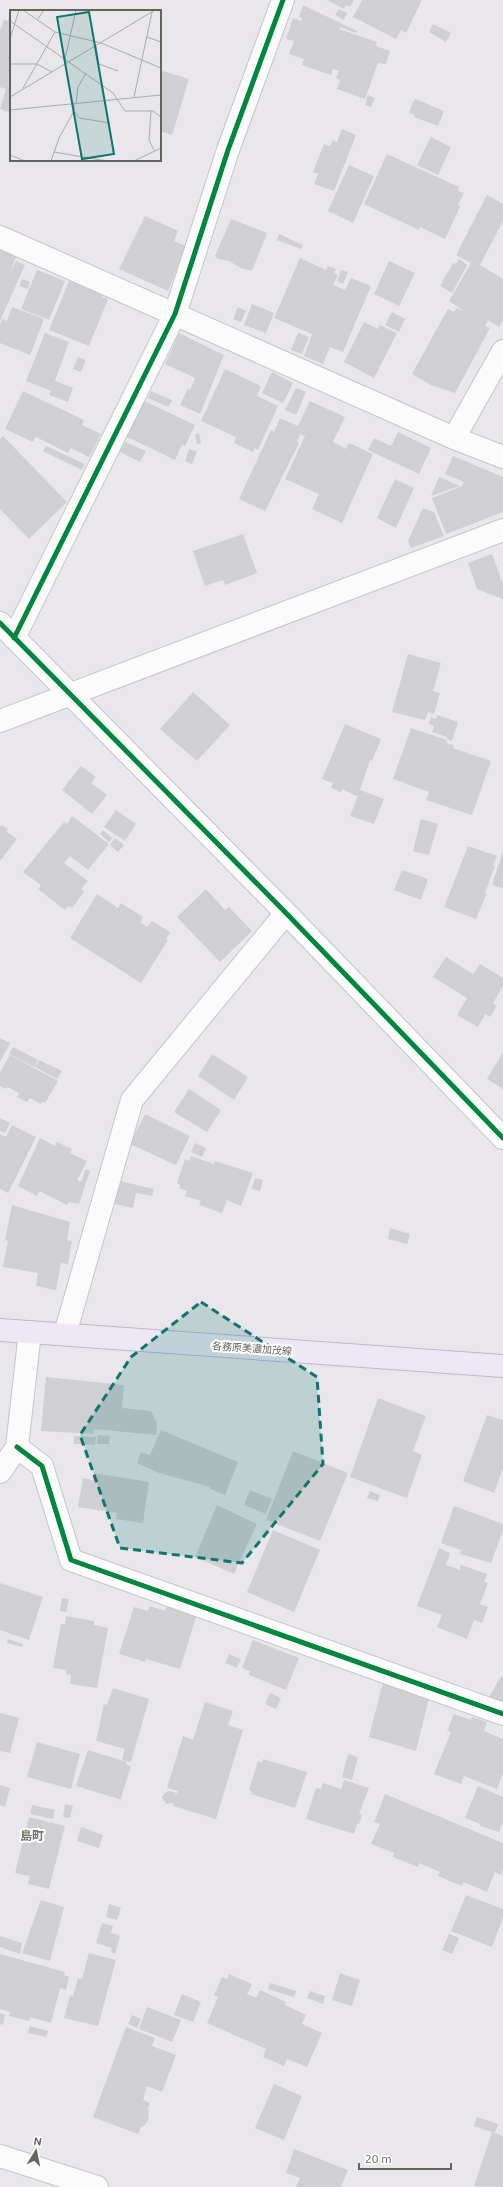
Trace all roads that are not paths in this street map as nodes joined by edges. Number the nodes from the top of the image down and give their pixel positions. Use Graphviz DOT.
graph roads {
  1 [pos="283,0"];
  2 [pos="0,237"];
  3 [pos="175,314"];
  4 [pos="503,351"];
  5 [pos="454,438"];
  6 [pos="503,457"];
  7 [pos="503,530"];
  8 [pos="7,631"];
  9 [pos="69,694"];
  10 [pos="0,721"];
  11 [pos="286,912"];
  12 [pos="503,1138"];
  13 [pos="0,1330"];
  14 [pos="30,1332"];
  15 [pos="65,1334"];
  16 [pos="503,1366"];
  17 [pos="17,1447"];
  18 [pos="0,1472"];
  19 [pos="503,1714"];
  20 [pos="0,2156"];
  21 [pos="97,2187"];
  1 -- 3 [label="street"];
  2 -- 3 [label="street"];
  3 -- 5 [label="street"];
  3 -- 8 [label="street"];
  4 -- 5 [label="street"];
  5 -- 6 [label="street"];
  7 -- 9 [label="street"];
  8 -- 9 [label="street"];
  9 -- 10 [label="street"];
  9 -- 11 [label="street"];
  11 -- 12 [label="street"];
  11 -- 15 [label="street"];
  13 -- 14 [label="main road, 各務原美濃加茂線"];
  14 -- 15 [label="main road, 各務原美濃加茂線"];
  14 -- 17 [label="street"];
  15 -- 16 [label="main road, 各務原美濃加茂線"];
  17 -- 18 [label="street"];
  17 -- 19 [label="street"];
  20 -- 21 [label="street"];
}
